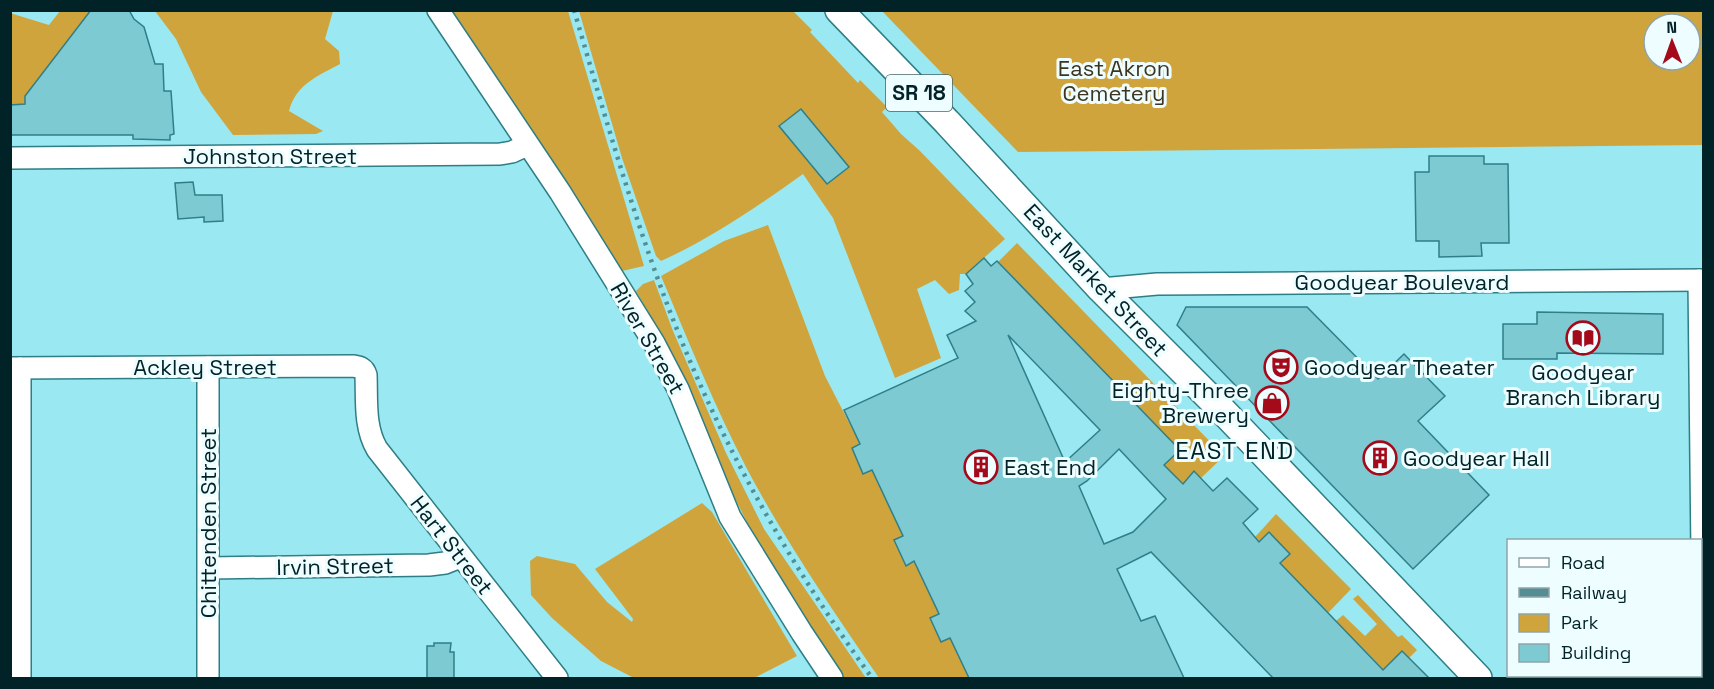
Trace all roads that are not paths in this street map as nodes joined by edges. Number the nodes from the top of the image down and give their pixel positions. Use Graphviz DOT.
graph roads {
  1 [pos="438,10"];
  2 [pos="839,10"];
  3 [pos="527,145"];
  4 [pos="10,158"];
  5 [pos="1701,280"];
  6 [pos="1101,289"];
  7 [pos="208,367"];
  8 [pos="15,368"];
  9 [pos="367,404"];
  10 [pos="1703,555"];
  11 [pos="460,557"];
  12 [pos="209,568"];
  13 [pos="20,678"];
  14 [pos="208,678"];
  15 [pos="557,678"];
  16 [pos="832,678"];
  17 [pos="1478,678"];
  1 -- 3 [label="street, River Street"];
  2 -- 6 [label="main road, East Market Street / SR 18"];
  3 -- 4 [label="street, Johnston Street"];
  3 -- 16 [label="street, River Street"];
  5 -- 6 [label="street, Goodyear Boulevard"];
  5 -- 10 [label="street"];
  6 -- 17 [label="main road, East Market Street / SR 18"];
  7 -- 8 [label="street, Ackley Street"];
  7 -- 9 [label="street, Ackley Street"];
  7 -- 12 [label="street, Chittenden Street"];
  8 -- 13 [label="street"];
  9 -- 11 [label="street, Hart Street"];
  11 -- 12 [label="street, Irvin Street"];
  11 -- 15 [label="street, Hart Street"];
  12 -- 14 [label="street, Chittenden Street"];
}
